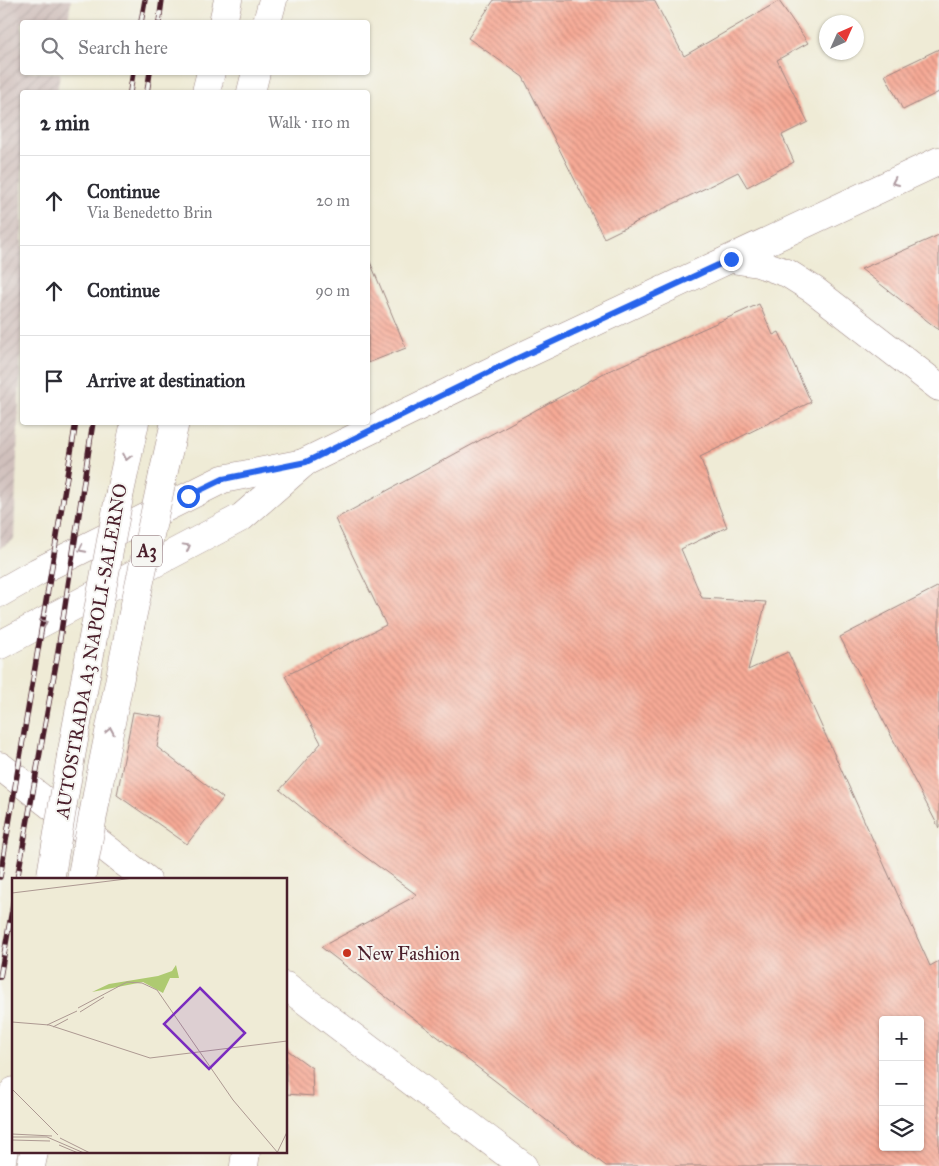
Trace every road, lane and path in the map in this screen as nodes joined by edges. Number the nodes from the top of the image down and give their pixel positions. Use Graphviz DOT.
graph roads {
  1 [pos="228,0"];
  2 [pos="273,0"];
  3 [pos="223,20"];
  4 [pos="268,20"];
  5 [pos="210,75"];
  6 [pos="255,75"];
  7 [pos="206,90"];
  8 [pos="252,90"];
  9 [pos="939,161"];
  10 [pos="731,259"];
  11 [pos="939,387"];
  12 [pos="133,425"];
  13 [pos="174,425"];
  14 [pos="306,462"];
  15 [pos="0,593"];
  16 [pos="0,645"];
  17 [pos="0,766"];
  18 [pos="51,877"];
  19 [pos="81,878"];
  20 [pos="144,878"];
  21 [pos="288,988"];
  22 [pos="12,1103"];
  23 [pos="1,1166"];
  24 [pos="523,1166"];
  1 -- 3 [label="main road"];
  2 -- 4 [label="main road"];
  5 -- 7 [label="main road"];
  6 -- 8 [label="main road"];
  9 -- 10 [label="main road, one-way"];
  10 -- 11 [label="main road"];
  10 -- 14 [label="main road"];
  12 -- 18 [label="main road, AUTOSTRADA A3 NAPOLI-SALERNO / A3, one-way, bridge"];
  19 -- 13 [label="main road, AUTOSTRADA A3 NAPOLI-SALERNO / A3, one-way, bridge"];
  14 -- 15 [label="main road, one-way"];
  16 -- 14 [label="main road, one-way"];
  17 -- 20 [label="main road"];
  21 -- 24 [label="main road"];
  22 -- 23 [label="main road"];
}
